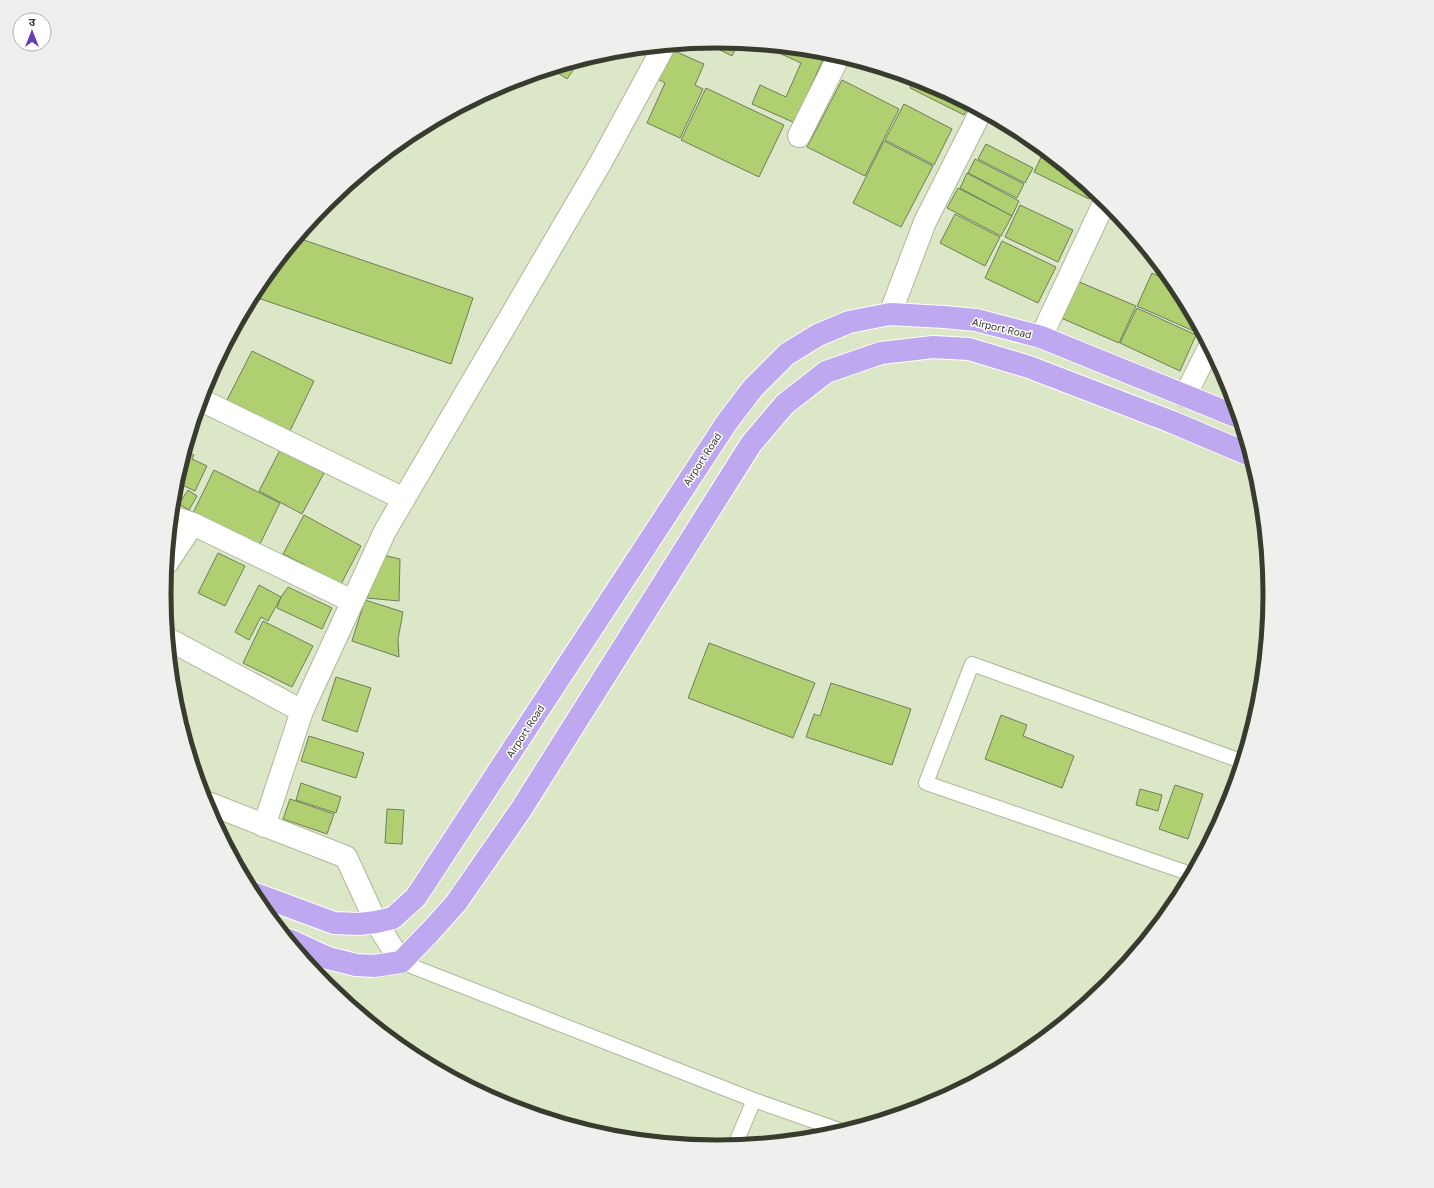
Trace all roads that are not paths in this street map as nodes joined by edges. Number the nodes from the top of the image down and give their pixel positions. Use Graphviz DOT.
graph roads {
  1 [pos="661,51"];
  2 [pos="836,61"];
  3 [pos="979,115"];
  4 [pos="799,136"];
  5 [pos="1102,207"];
  6 [pos="890,314"];
  7 [pos="1041,337"];
  8 [pos="1207,353"];
  9 [pos="1185,396"];
  10 [pos="206,402"];
  11 [pos="1233,415"];
  12 [pos="1244,452"];
  13 [pos="404,499"];
  14 [pos="177,519"];
  15 [pos="193,524"];
  16 [pos="172,555"];
  17 [pos="352,601"];
  18 [pos="173,642"];
  19 [pos="302,711"];
  20 [pos="1237,760"];
  21 [pos="214,806"];
  22 [pos="264,826"];
  23 [pos="1187,872"];
  24 [pos="263,897"];
  25 [pos="376,922"];
  26 [pos="298,944"];
  27 [pos="401,962"];
  28 [pos="754,1100"];
  29 [pos="833,1128"];
  30 [pos="738,1139"];
  1 -- 13 [label="street"];
  2 -- 4 [label="street"];
  3 -- 6 [label="street"];
  5 -- 7 [label="street"];
  6 -- 7 [label="main road, Airport Road"];
  6 -- 25 [label="main road, Airport Road"];
  7 -- 9 [label="main road, Airport Road"];
  8 -- 9 [label="street"];
  9 -- 11 [label="main road, Airport Road"];
  10 -- 13 [label="street"];
  12 -- 27 [label="main road"];
  13 -- 17 [label="street"];
  14 -- 15 [label="street"];
  15 -- 16 [label="street"];
  15 -- 17 [label="street"];
  17 -- 19 [label="street"];
  18 -- 19 [label="street"];
  19 -- 22 [label="street"];
  20 -- 23 [label="lane"];
  21 -- 22 [label="street"];
  22 -- 25 [label="street"];
  24 -- 25 [label="main road, Airport Road"];
  25 -- 27 [label="street"];
  26 -- 27 [label="main road"];
  27 -- 28 [label="lane"];
  28 -- 29 [label="lane"];
  28 -- 30 [label="lane"];
}
